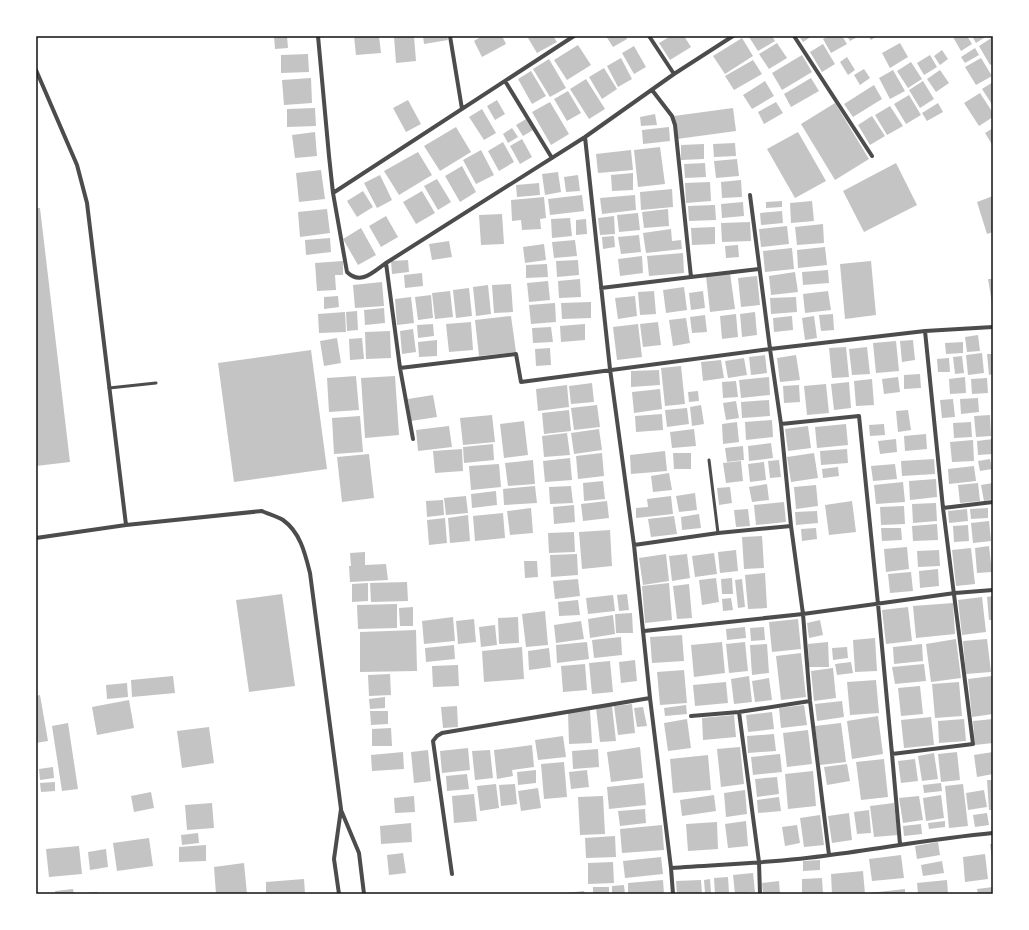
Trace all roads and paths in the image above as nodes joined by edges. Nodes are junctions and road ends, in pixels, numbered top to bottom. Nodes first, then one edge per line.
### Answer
1 (318, 36) edge
2 (450, 36) edge
3 (574, 36) edge
4 (649, 36) edge
5 (733, 36) edge
6 (794, 36) edge
7 (36, 70) edge
8 (674, 74) junction
9 (505, 81) junction
10 (652, 90) junction
11 (462, 109) junction
12 (585, 137) junction
13 (872, 156) dead end
14 (552, 158) junction
15 (333, 194) junction
16 (750, 195) dead end
17 (386, 263) junction
18 (759, 269) junction
19 (691, 277) junction
20 (601, 288) junction
21 (993, 327) edge
22 (925, 331) junction
23 (770, 349) junction
24 (400, 368) junction
25 (610, 369) junction
26 (156, 383) dead end
27 (109, 388) junction
28 (781, 424) junction
29 (413, 439) dead end
30 (709, 460) dead end
31 (993, 502) edge
32 (943, 508) junction
33 (126, 525) junction
34 (792, 526) junction
35 (718, 533) junction
36 (36, 538) edge
37 (634, 545) junction
38 (993, 590) edge
39 (955, 593) junction
40 (878, 604) junction
41 (803, 614) junction
42 (644, 631) junction
43 (650, 698) junction
44 (810, 700) junction
45 (739, 712) junction
46 (691, 716) dead end
47 (892, 754) junction
48 (341, 809) junction
49 (993, 832) edge
50 (900, 844) junction
51 (829, 856) junction
52 (759, 862) junction
53 (671, 868) junction
54 (452, 874) dead end
55 (338, 894) edge
56 (364, 894) edge
57 (673, 894) edge
58 (760, 894) edge

1 - 15 street
2 - 11 street
3 - 9 street
4 - 8 street
5 - 8 street
6 - 13 street
7 - 27 street
8 - 10 street
9 - 11 street
9 - 14 street
10 - 12 street
10 - 19 street
11 - 15 street
12 - 14 street
12 - 20 street
14 - 17 street
15 - 17 street
16 - 18 street
17 - 24 street
18 - 19 street
18 - 23 street
19 - 20 street
20 - 25 street
21 - 22 street
22 - 23 street
22 - 32 street
23 - 25 street
23 - 28 street
24 - 25 street
24 - 29 street
25 - 37 street
26 - 27 lane
27 - 33 street
28 - 34 street
28 - 40 street
30 - 35 lane
31 - 32 street
32 - 39 street
33 - 36 street
33 - 48 street
34 - 35 street
34 - 41 street
35 - 37 street
37 - 42 street
38 - 39 street
39 - 40 street
39 - 47 street
40 - 41 street
40 - 47 street
41 - 42 street
41 - 44 street
42 - 43 street
43 - 53 street
43 - 54 street
44 - 45 street
44 - 51 street
45 - 46 street
45 - 52 street
47 - 50 street
48 - 55 street
48 - 56 street
49 - 50 street
50 - 51 street
51 - 52 street
52 - 53 street
52 - 58 street
53 - 57 street

